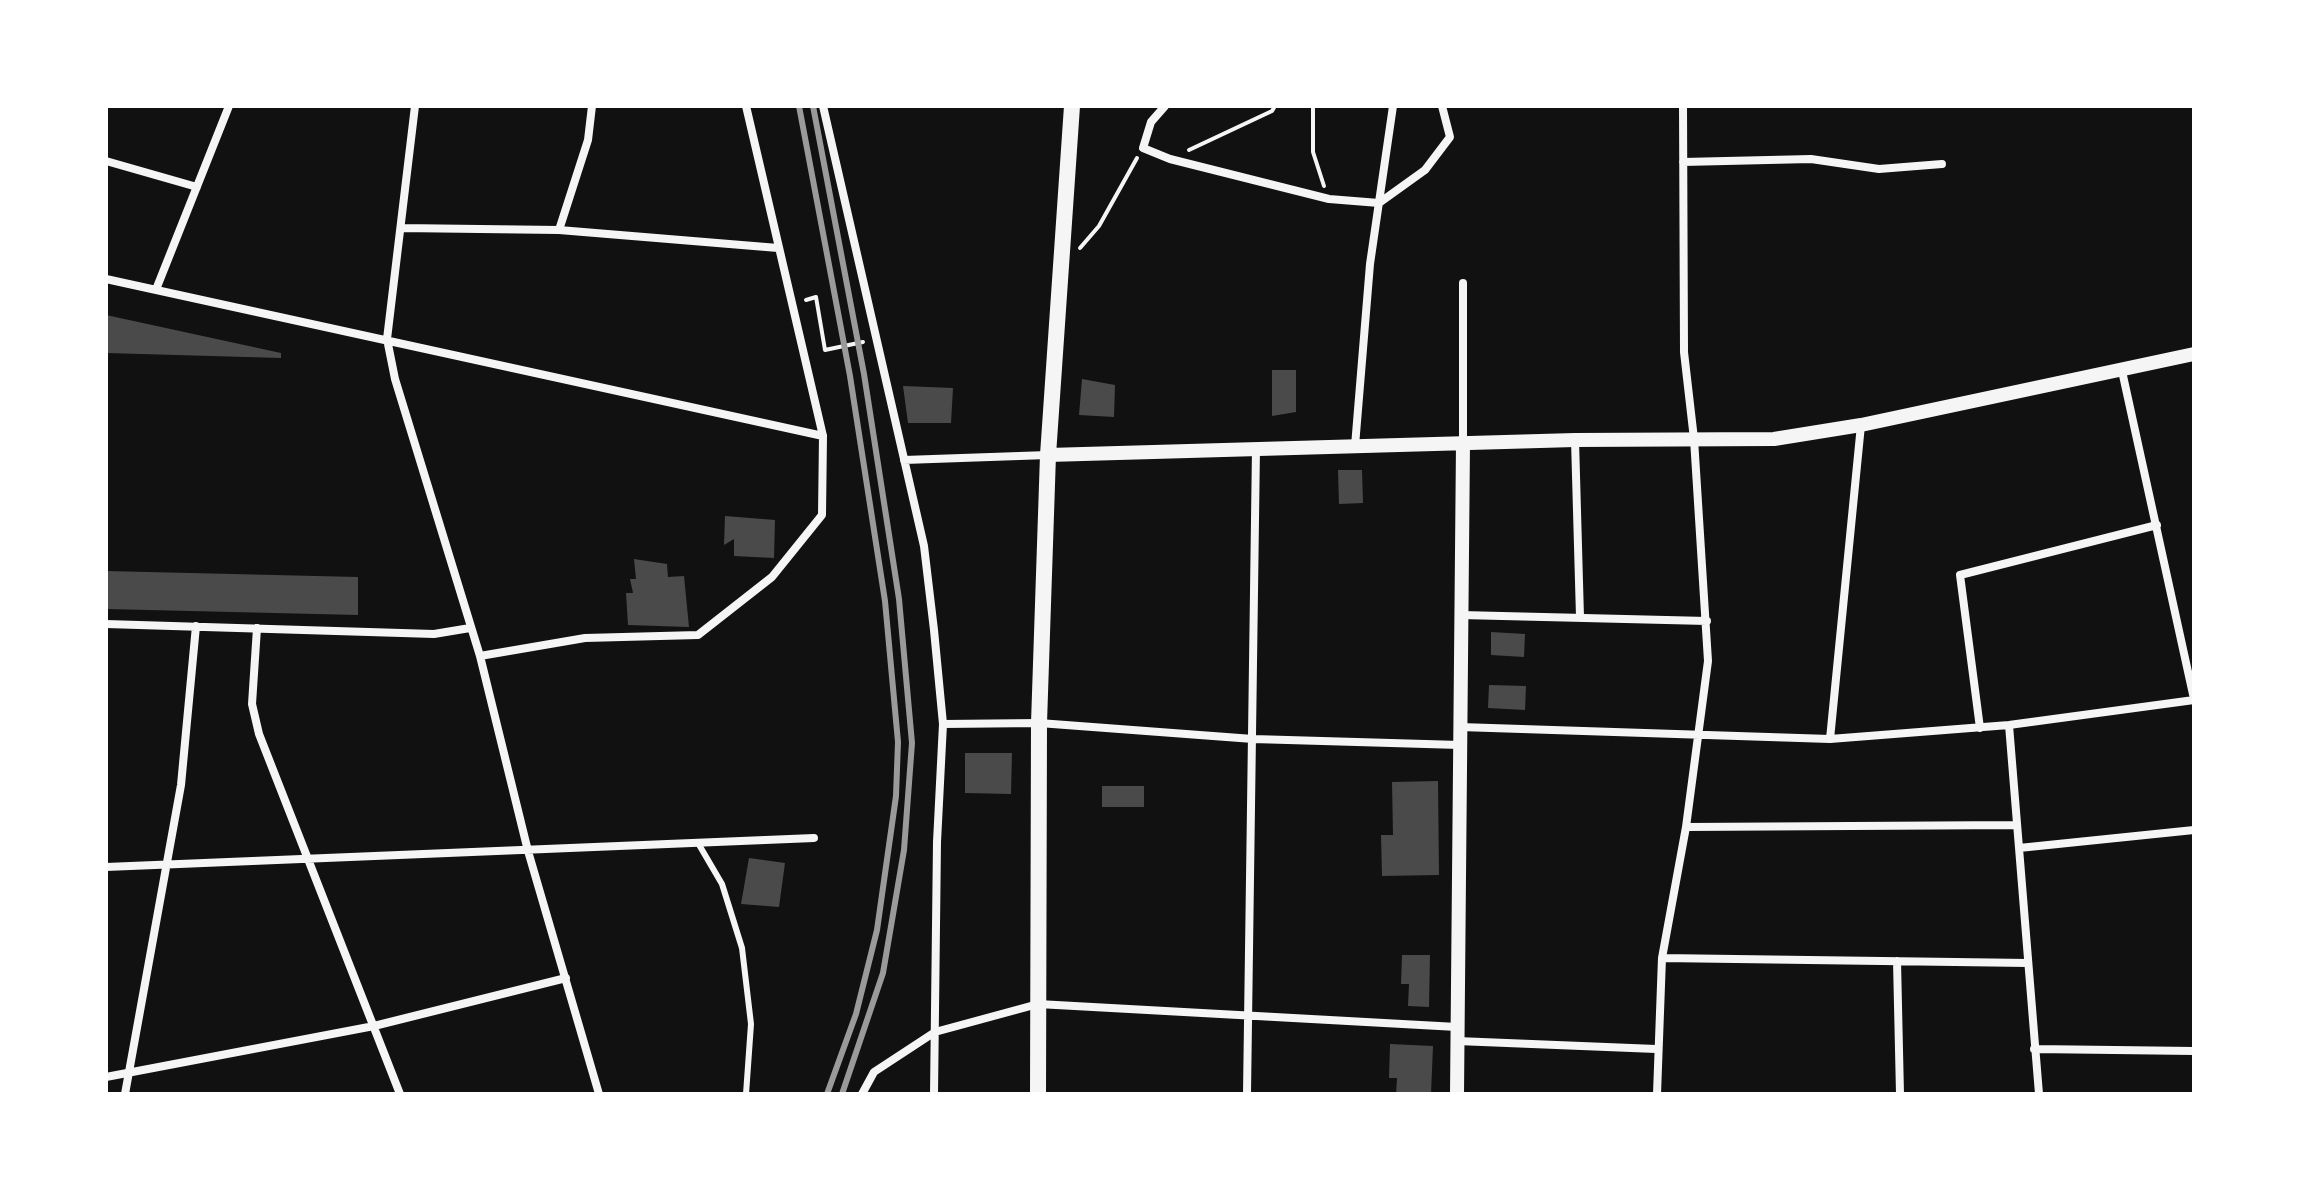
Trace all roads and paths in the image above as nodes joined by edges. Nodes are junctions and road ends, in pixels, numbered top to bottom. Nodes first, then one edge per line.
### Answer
1 (229, 106) edge
2 (415, 106) edge
3 (592, 106) edge
4 (746, 106) edge
5 (823, 106) edge
6 (1072, 106) edge
7 (1165, 106) edge
8 (1275, 106) edge
9 (1313, 106) edge
10 (1393, 106) edge
11 (1442, 106) edge
12 (1683, 106) edge
13 (1143, 148) junction
14 (1170, 159) junction
15 (106, 161) edge
16 (1683, 162) junction
17 (1942, 164) dead end
18 (197, 187) junction
19 (1329, 199) junction
20 (1379, 203) junction
21 (401, 228) junction
22 (559, 230) junction
23 (778, 248) junction
24 (1062, 261) junction
25 (106, 279) edge
26 (1463, 283) dead end
27 (157, 287) junction
28 (816, 297) dead end
29 (387, 339) junction
30 (869, 341) dead end
31 (2194, 354) edge
32 (2122, 371) junction
33 (1861, 425) junction
34 (823, 436) junction
35 (1694, 439) junction
36 (1575, 440) junction
37 (1463, 443) junction
38 (1355, 446) junction
39 (1256, 448) junction
40 (1048, 455) junction
41 (904, 460) junction
42 (2157, 525) junction
43 (1461, 615) junction
44 (1580, 617) junction
45 (1707, 621) junction
46 (106, 624) edge
47 (196, 626) junction
48 (257, 628) junction
49 (470, 628) junction
50 (480, 656) junction
51 (2194, 700) edge
52 (1039, 723) junction
53 (943, 724) junction
54 (2009, 725) junction
55 (1460, 727) junction
56 (1980, 728) junction
57 (1700, 734) junction
58 (1253, 739) junction
59 (1830, 739) junction
60 (1460, 745) junction
61 (2017, 825) junction
62 (1686, 827) junction
63 (2194, 830) edge
64 (814, 838) dead end
65 (698, 843) junction
66 (2019, 848) junction
67 (528, 851) junction
68 (309, 859) junction
69 (167, 865) junction
70 (106, 867) edge
71 (1662, 958) junction
72 (1897, 961) junction
73 (2028, 963) junction
74 (566, 978) junction
75 (1038, 1004) junction
76 (1248, 1016) junction
77 (374, 1026) junction
78 (935, 1032) junction
79 (1457, 1034) junction
80 (1656, 1049) junction
81 (2034, 1049) junction
82 (2194, 1051) edge
83 (128, 1076) junction
84 (106, 1077) edge
85 (125, 1094) edge
86 (400, 1094) edge
87 (599, 1094) edge
88 (746, 1094) edge
89 (862, 1094) edge
90 (934, 1094) edge
91 (1038, 1094) edge
92 (1247, 1094) edge
93 (1457, 1094) edge
94 (1657, 1094) edge
95 (1900, 1094) edge
96 (2039, 1094) edge

1 - 18 street
2 - 21 street
3 - 22 street
4 - 23 street
5 - 41 street
6 - 24 main road
7 - 13 street
8 - 14 path
9 - 19 path
10 - 20 street
11 - 20 street
12 - 16 street
13 - 14 street
13 - 24 path
14 - 19 street
15 - 18 street
16 - 17 street
16 - 35 street
18 - 27 street
19 - 20 street
20 - 38 street
21 - 22 street
21 - 29 street
22 - 23 street
23 - 34 street
24 - 40 main road
25 - 27 street
26 - 37 street
27 - 29 street
28 - 30 path
29 - 34 street
29 - 49 street
31 - 32 street
32 - 33 street
32 - 42 street
33 - 35 street
33 - 59 street
34 - 50 street
35 - 36 street
35 - 45 street
36 - 37 street
36 - 44 street
37 - 38 street
37 - 43 street
38 - 39 street
39 - 40 street
39 - 58 street
40 - 41 street
40 - 52 main road
41 - 53 street
42 - 51 street
42 - 56 street
43 - 44 street
43 - 55 street
44 - 45 street
45 - 57 street
46 - 47 street
47 - 48 street
47 - 69 street
48 - 49 street
48 - 68 street
49 - 50 street
50 - 67 street
51 - 54 street
52 - 53 street
52 - 58 street
52 - 75 main road
53 - 78 street
54 - 56 street
54 - 61 street
55 - 57 street
55 - 60 street
56 - 59 street
57 - 59 street
57 - 62 street
58 - 60 street
58 - 76 street
60 - 79 street
61 - 62 street
61 - 66 street
62 - 71 street
63 - 66 street
64 - 65 street
65 - 67 street
65 - 88 lane
66 - 73 street
67 - 68 street
67 - 74 street
68 - 69 street
68 - 77 street
69 - 70 street
69 - 83 street
71 - 72 street
71 - 80 street
72 - 73 street
72 - 95 street
73 - 81 street
74 - 77 street
74 - 87 street
75 - 76 street
75 - 78 street
75 - 91 main road
76 - 79 street
76 - 92 street
77 - 83 street
77 - 86 street
78 - 89 street
78 - 90 street
79 - 80 street
79 - 93 street
80 - 94 street
81 - 82 street
81 - 96 street
83 - 84 street
83 - 85 street

